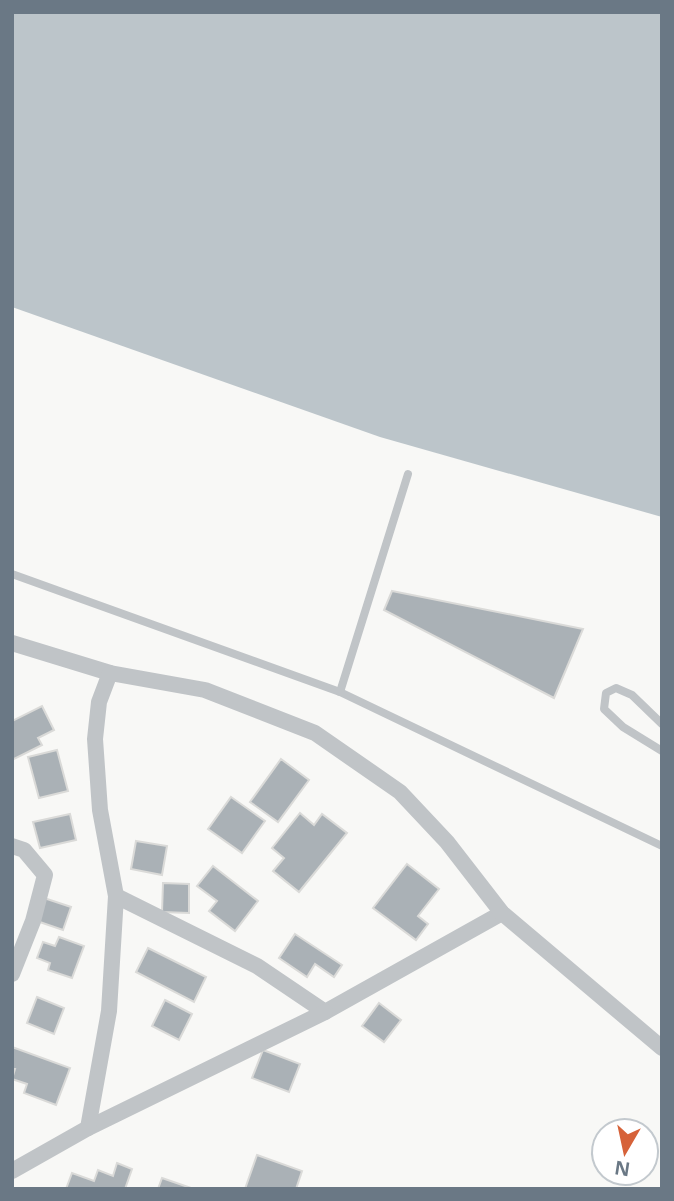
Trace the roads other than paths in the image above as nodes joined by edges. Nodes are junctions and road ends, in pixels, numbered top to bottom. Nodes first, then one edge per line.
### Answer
1 (408, 474) dead end
2 (12, 574) edge
3 (12, 643) edge
4 (110, 673) junction
5 (340, 692) junction
6 (662, 724) edge
7 (662, 751) edge
8 (12, 846) edge
9 (662, 846) edge
10 (116, 896) junction
11 (502, 913) junction
12 (12, 974) edge
13 (325, 1012) junction
14 (662, 1048) edge
15 (88, 1128) junction
16 (12, 1171) edge

1 - 5 lane
2 - 5 lane
3 - 4 street
4 - 10 street
4 - 11 street
5 - 9 lane
6 - 7 lane
8 - 12 street
10 - 13 street
10 - 15 street
11 - 13 street
11 - 14 street
13 - 15 street
15 - 16 street

